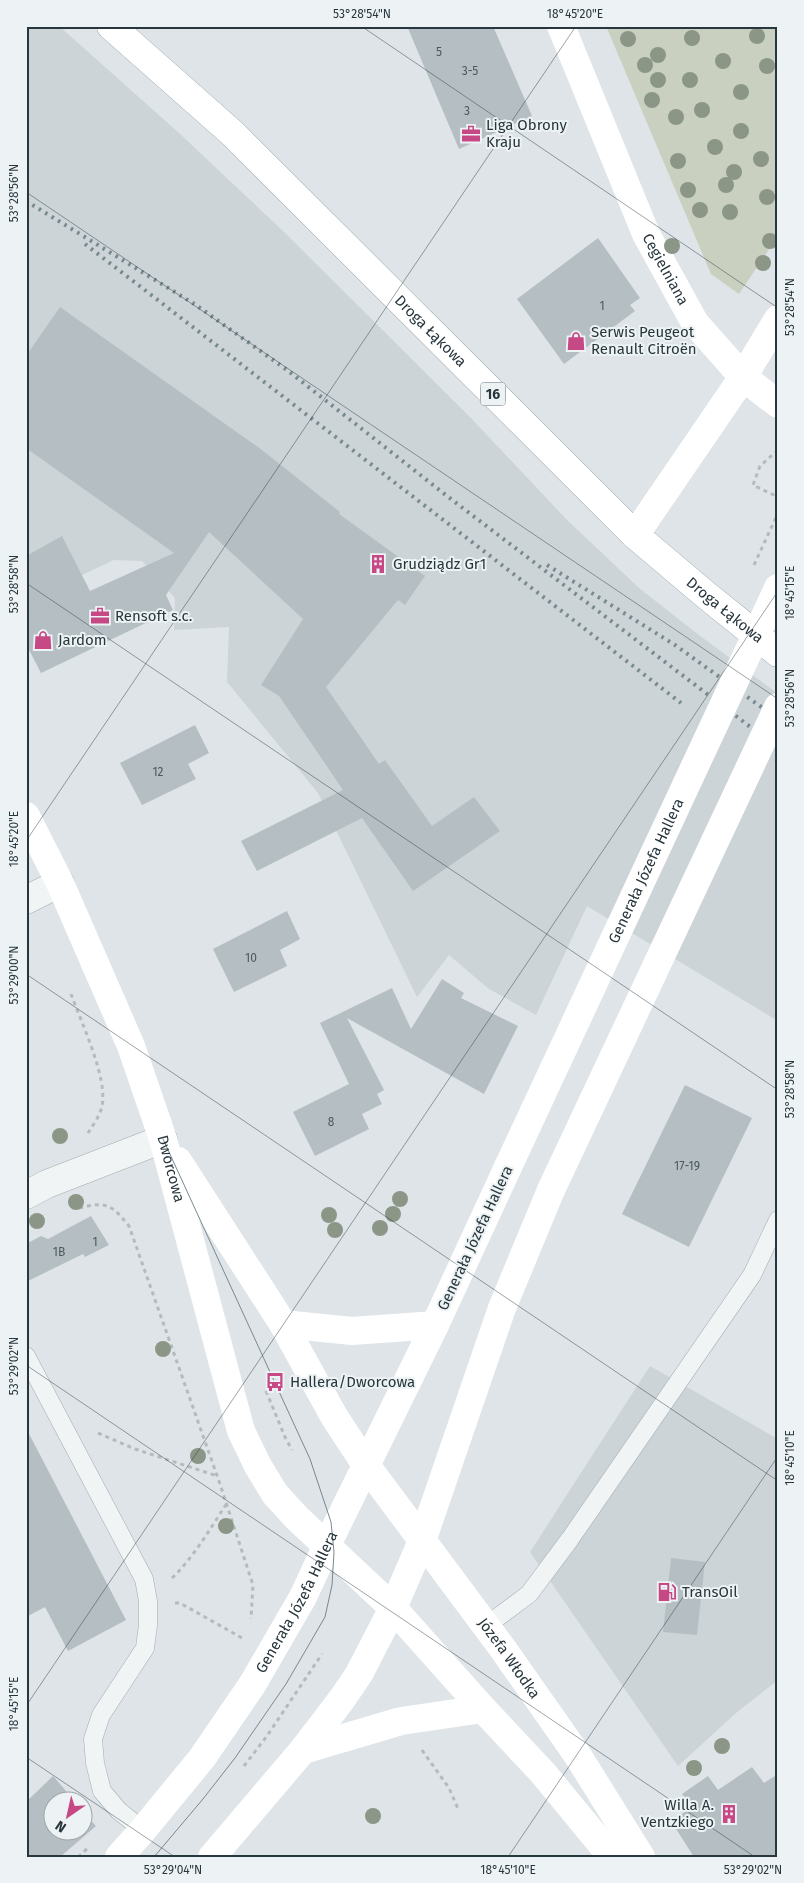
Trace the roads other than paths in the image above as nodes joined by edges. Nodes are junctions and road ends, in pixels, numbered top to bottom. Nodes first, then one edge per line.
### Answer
1 (111, 26) edge
2 (561, 26) edge
3 (778, 319) edge
4 (743, 377) junction
5 (778, 404) edge
6 (635, 535) junction
7 (778, 588) edge
8 (778, 653) edge
9 (778, 707) edge
10 (26, 816) edge
11 (60, 883) junction
12 (26, 900) edge
13 (163, 1139) junction
14 (26, 1195) edge
15 (778, 1220) edge
16 (283, 1324) junction
17 (435, 1325) junction
18 (26, 1356) edge
19 (366, 1465) junction
20 (422, 1541) junction
21 (326, 1545) junction
22 (393, 1608) junction
23 (486, 1626) junction
24 (483, 1709) junction
25 (303, 1750) junction
26 (143, 1830) junction
27 (119, 1857) edge
28 (212, 1857) edge
29 (612, 1857) edge
30 (641, 1857) edge

1 - 6 main road, Droga Łąkowa / 16
2 - 4 main road, Cegielniana
3 - 4 main road
4 - 5 main road, Cegielniana
4 - 6 main road
6 - 8 main road, Droga Łąkowa / 16
7 - 17 main road, Generała Józefa Hallera, bridge
9 - 20 main road, bridge
10 - 11 main road
11 - 12 street
11 - 13 main road
13 - 14 street
13 - 16 main road, Dworcowa
13 - 21 main road, Dworcowa
15 - 23 lane
16 - 17 main road
16 - 19 main road, Dworcowa
17 - 19 main road, Generała Józefa Hallera
18 - 26 lane
19 - 20 main road, Józefa Włodka
19 - 21 main road, Generała Józefa Hallera
20 - 22 main road
20 - 23 main road, Józefa Włodka
21 - 22 main road
21 - 26 main road, Generała Józefa Hallera
22 - 24 main road
22 - 25 main road
23 - 30 main road, Józefa Włodka
24 - 25 main road
24 - 29 main road
25 - 28 main road
26 - 27 main road, Generała Józefa Hallera

